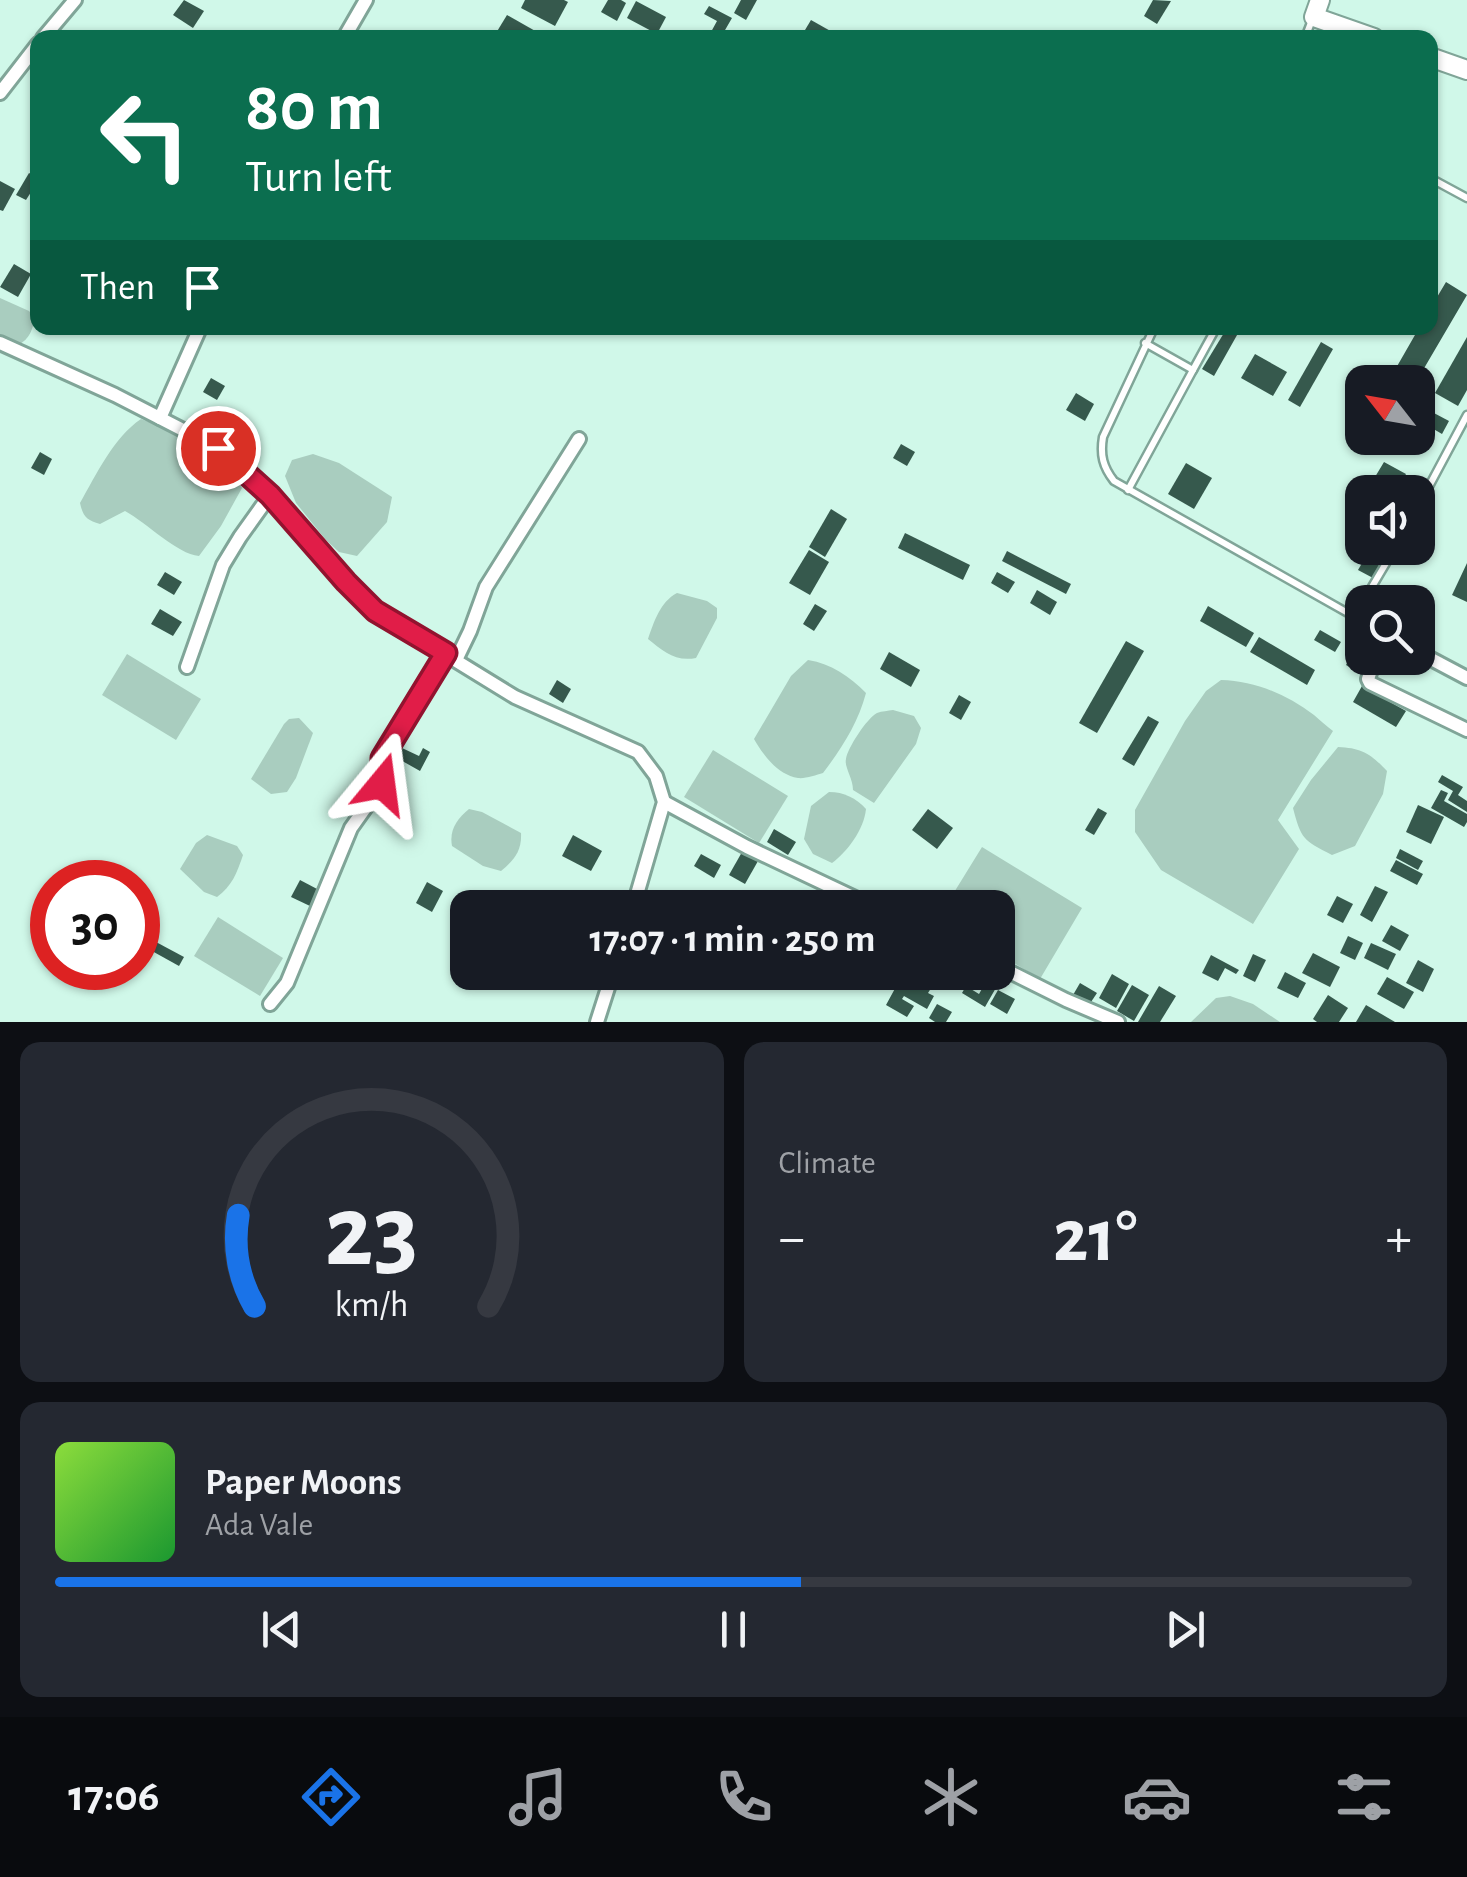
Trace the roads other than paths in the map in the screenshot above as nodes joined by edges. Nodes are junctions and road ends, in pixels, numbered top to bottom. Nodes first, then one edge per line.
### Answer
1 (75, 0) edge
2 (366, 0) edge
3 (1315, 6) edge
4 (51, 30) edge
5 (349, 30) edge
6 (1308, 30) edge
7 (1359, 30) edge
8 (30, 54) edge
9 (1438, 60) edge
10 (1467, 70) edge
11 (0, 93) edge
12 (1438, 182) edge
13 (1467, 198) edge
14 (197, 335) edge
15 (1150, 335) edge
16 (1212, 335) edge
17 (1145, 343) junction
18 (0, 344) edge
19 (1193, 370) junction
20 (1467, 414) edge
21 (160, 418) junction
22 (580, 439) dead end
23 (1435, 475) edge
24 (1128, 490) junction
25 (270, 495) junction
26 (1345, 611) edge
27 (451, 657) junction
28 (1435, 661) edge
29 (187, 667) dead end
30 (1370, 675) edge
31 (1467, 678) edge
32 (1467, 730) edge
33 (664, 802) junction
34 (638, 890) edge
35 (838, 890) edge
36 (1015, 974) edge
37 (608, 990) edge
38 (270, 1004) dead end
39 (598, 1022) edge
40 (1118, 1022) edge

1 - 4 street
2 - 5 street
3 - 6 lane
3 - 7 main road
8 - 11 street
9 - 10 main road
12 - 13 lane
14 - 21 street
15 - 17 lane
16 - 19 lane
17 - 19 lane
17 - 24 lane
18 - 21 street
19 - 24 lane
20 - 23 lane
21 - 25 street
22 - 27 street
24 - 26 lane
25 - 27 street
25 - 29 street
27 - 33 street
27 - 38 street
28 - 31 street
30 - 32 street
33 - 34 street
33 - 35 street
36 - 40 street
37 - 39 street

